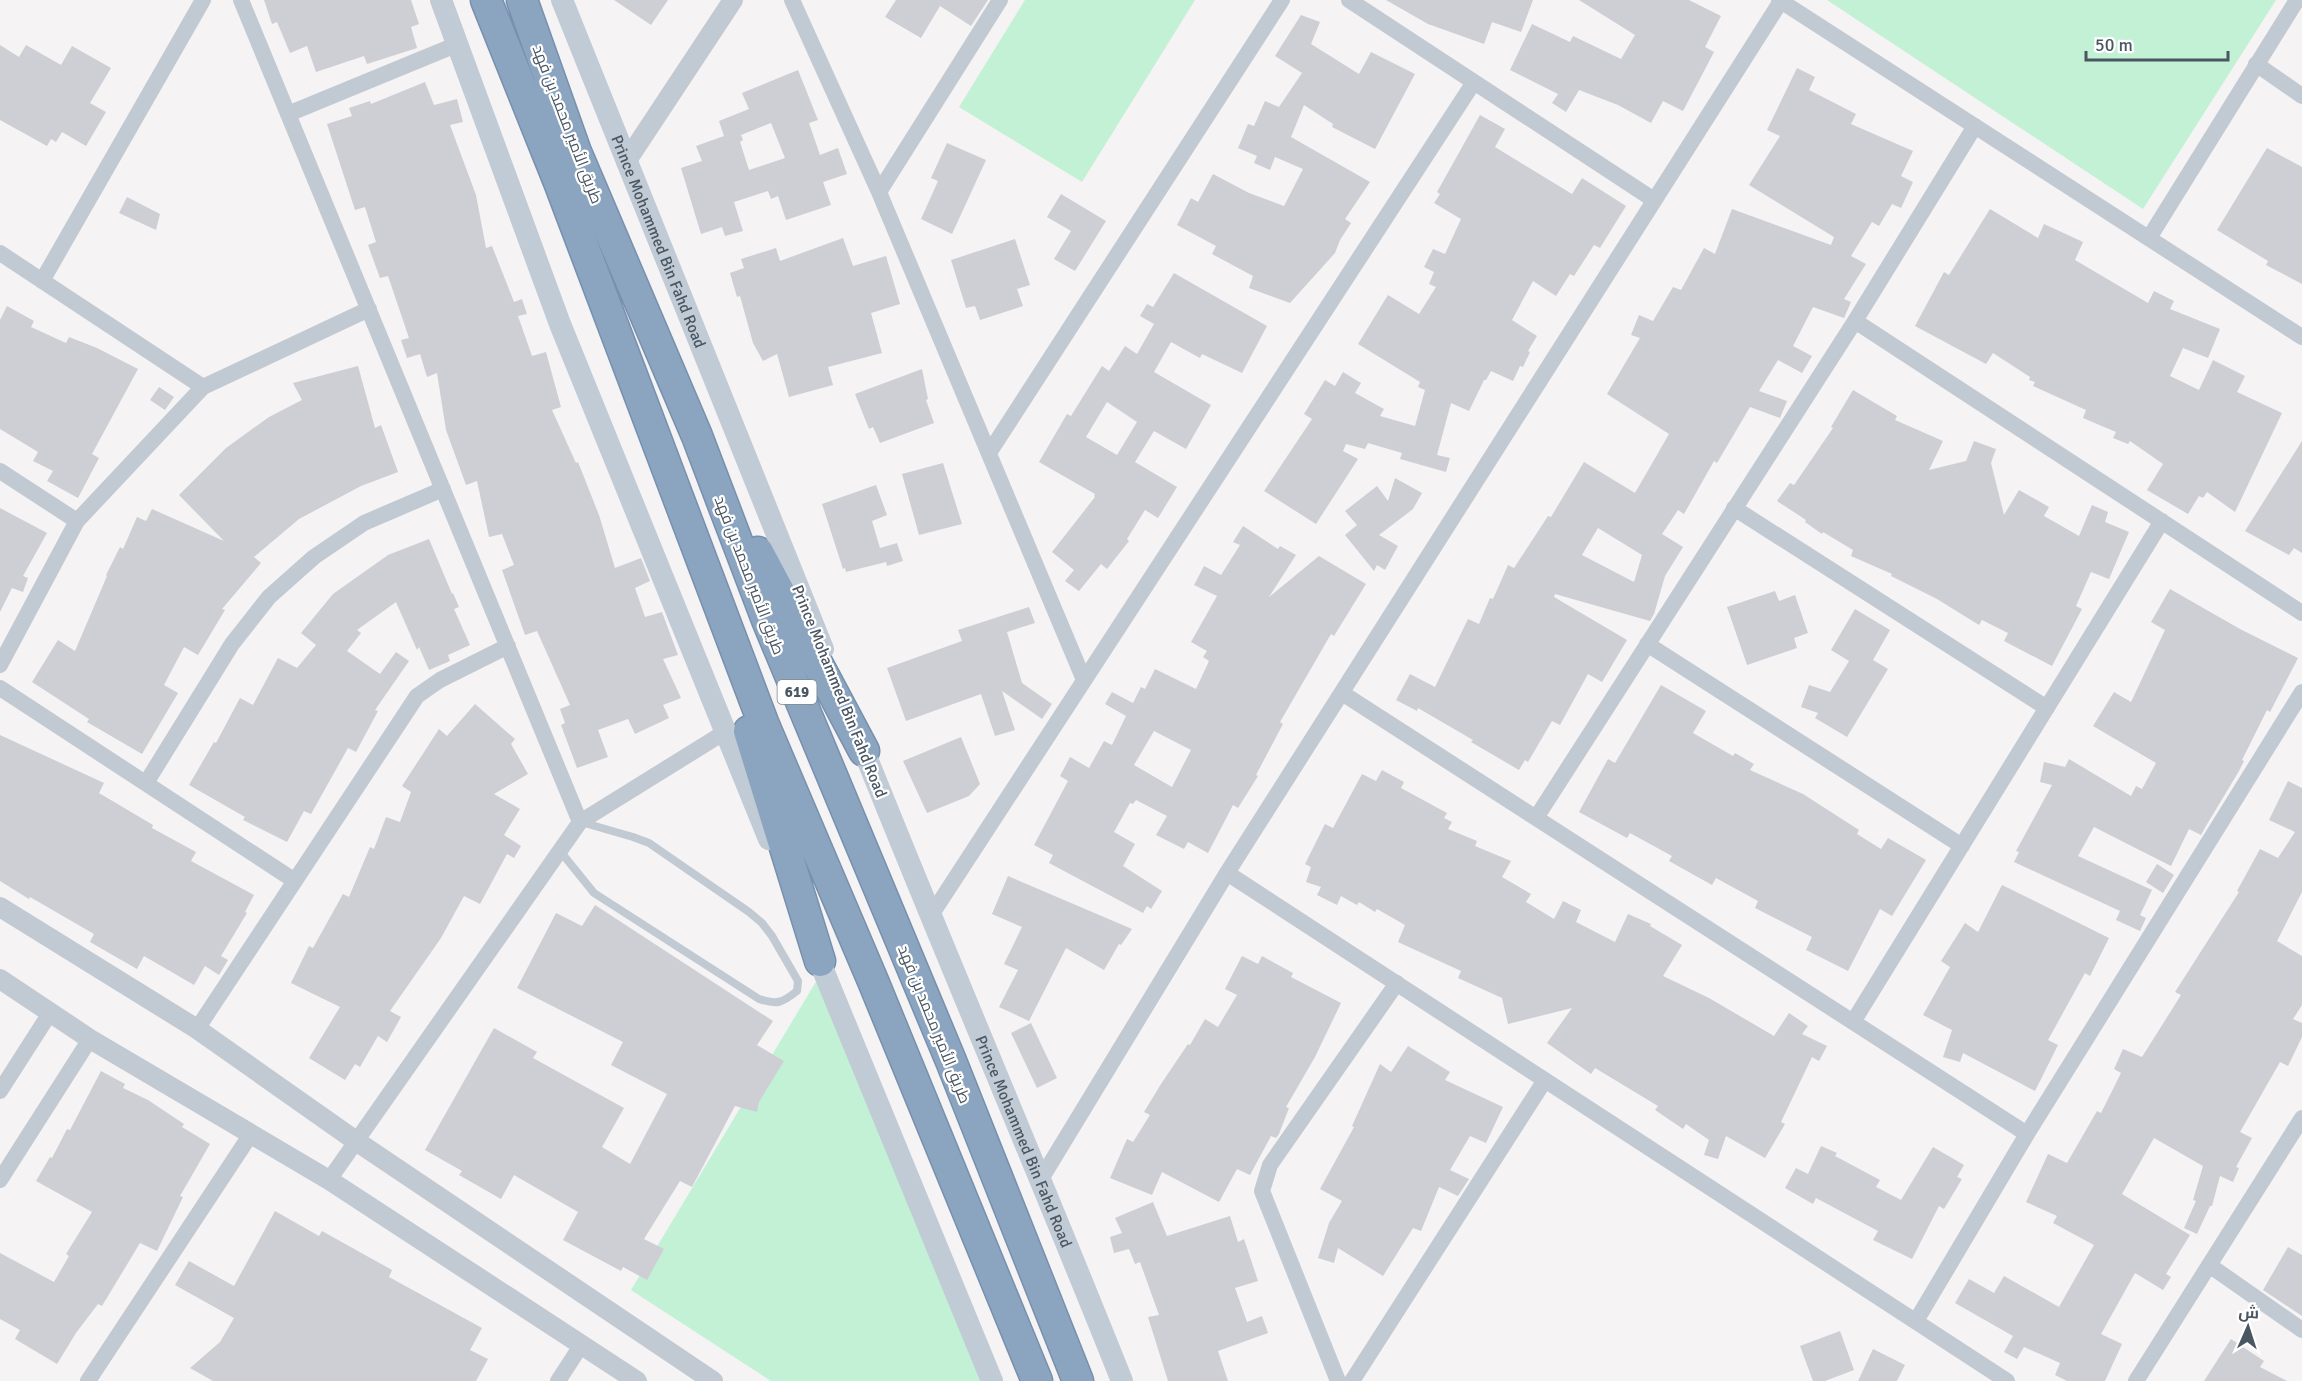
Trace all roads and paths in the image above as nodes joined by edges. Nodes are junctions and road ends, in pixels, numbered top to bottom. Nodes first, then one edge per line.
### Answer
1 (202, 0) edge
2 (241, 0) edge
3 (441, 0) edge
4 (486, 0) edge
5 (522, 0) edge
6 (562, 0) edge
7 (733, 0) edge
8 (792, 0) edge
9 (1000, 0) edge
10 (1282, 0) edge
11 (1349, 0) edge
12 (2297, 0) edge
13 (1780, 1) edge
14 (458, 44) junction
15 (2256, 64) junction
16 (1474, 82) junction
17 (2302, 96) edge
18 (288, 114) junction
19 (1976, 126) junction
20 (626, 162) junction
21 (879, 192) junction
22 (1654, 201) junction
23 (2149, 238) junction
24 (0, 253) edge
25 (42, 281) junction
26 (369, 309) junction
27 (1855, 321) junction
28 (2302, 337) edge
29 (203, 387) junction
30 (697, 436) junction
31 (989, 453) junction
32 (0, 471) edge
33 (673, 482) junction
34 (443, 489) junction
35 (1734, 508) junction
36 (2162, 521) junction
37 (77, 522) junction
38 (2302, 613) edge
39 (1647, 644) junction
40 (508, 646) junction
41 (0, 665) edge
42 (1084, 680) junction
43 (0, 688) edge
44 (2302, 692) edge
45 (1342, 693) junction
46 (2047, 708) junction
47 (725, 732) junction
48 (864, 751) junction
49 (146, 783) junction
50 (1536, 818) junction
51 (580, 822) junction
52 (1962, 846) junction
53 (560, 850) junction
54 (1227, 873) junction
55 (295, 881) junction
56 (0, 907) edge
57 (930, 917) junction
58 (819, 961) junction
59 (0, 979) edge
60 (1397, 983) junction
61 (50, 1012) junction
62 (1853, 1022) junction
63 (197, 1029) junction
64 (90, 1040) junction
65 (1545, 1080) junction
66 (0, 1091) edge
67 (2302, 1118) edge
68 (251, 1134) junction
69 (2027, 1134) junction
70 (356, 1141) junction
71 (1041, 1179) junction
72 (0, 1180) edge
73 (329, 1180) junction
74 (2209, 1265) junction
75 (1916, 1322) junction
76 (2302, 1330) edge
77 (582, 1344) junction
78 (88, 1381) edge
79 (558, 1381) edge
80 (637, 1381) edge
81 (713, 1381) edge
82 (992, 1381) edge
83 (1037, 1381) edge
84 (1078, 1381) edge
85 (1122, 1381) edge
86 (1338, 1381) edge
87 (1352, 1381) edge
88 (2007, 1381) edge
89 (2136, 1381) edge

1 - 25 street
2 - 18 street
3 - 14 main road
4 - 33 highway, طريق الأمير محمد بن فهد / 619
5 - 30 highway, طريق الأمير محمد بن فهد / 619
6 - 20 main road, Prince Mohammed Bin Fahd Road
7 - 20 street
8 - 21 street
9 - 21 street
10 - 31 street
11 - 16 street
12 - 15 street
13 - 19 street
13 - 22 street
14 - 18 street
14 - 47 main road
15 - 17 street
15 - 23 street
16 - 22 street
16 - 42 street
18 - 26 street
19 - 23 street
19 - 27 street
20 - 48 main road, Prince Mohammed Bin Fahd Road
21 - 31 street
22 - 45 street
23 - 28 street
24 - 25 street
25 - 29 street
26 - 29 street
26 - 34 street
27 - 35 street
27 - 36 street
29 - 37 street
30 - 48 highway
30 - 84 highway, طريق الأمير محمد بن فهد / 619
31 - 42 street
32 - 37 street
33 - 58 highway
33 - 83 highway, طريق الأمير محمد بن فهد / 619
34 - 40 street
34 - 49 street
35 - 39 street
35 - 46 street
36 - 38 street
36 - 46 street
37 - 41 street
39 - 50 street
39 - 52 street
40 - 51 street
40 - 55 street
42 - 57 street
43 - 49 street
44 - 69 street
45 - 50 street
45 - 54 street
46 - 52 street
47 - 51 street
47 - 58 main road
48 - 57 main road, Prince Mohammed Bin Fahd Road
49 - 55 street
50 - 62 street
51 - 53 street
51 - 53 lane
52 - 62 street
53 - 70 street
54 - 60 street
54 - 71 street
55 - 63 street
56 - 63 street
57 - 71 main road, Prince Mohammed Bin Fahd Road
58 - 82 main road
59 - 61 street
60 - 65 street
60 - 86 street
61 - 64 street
61 - 66 street
62 - 69 street
63 - 70 street
64 - 68 street
64 - 72 street
65 - 75 street
65 - 87 street
67 - 74 street
68 - 73 street
68 - 78 street
69 - 75 street
70 - 73 street
70 - 81 street
71 - 85 main road, Prince Mohammed Bin Fahd Road
73 - 77 street
74 - 76 street
74 - 89 street
75 - 88 street
77 - 79 street
77 - 80 street

